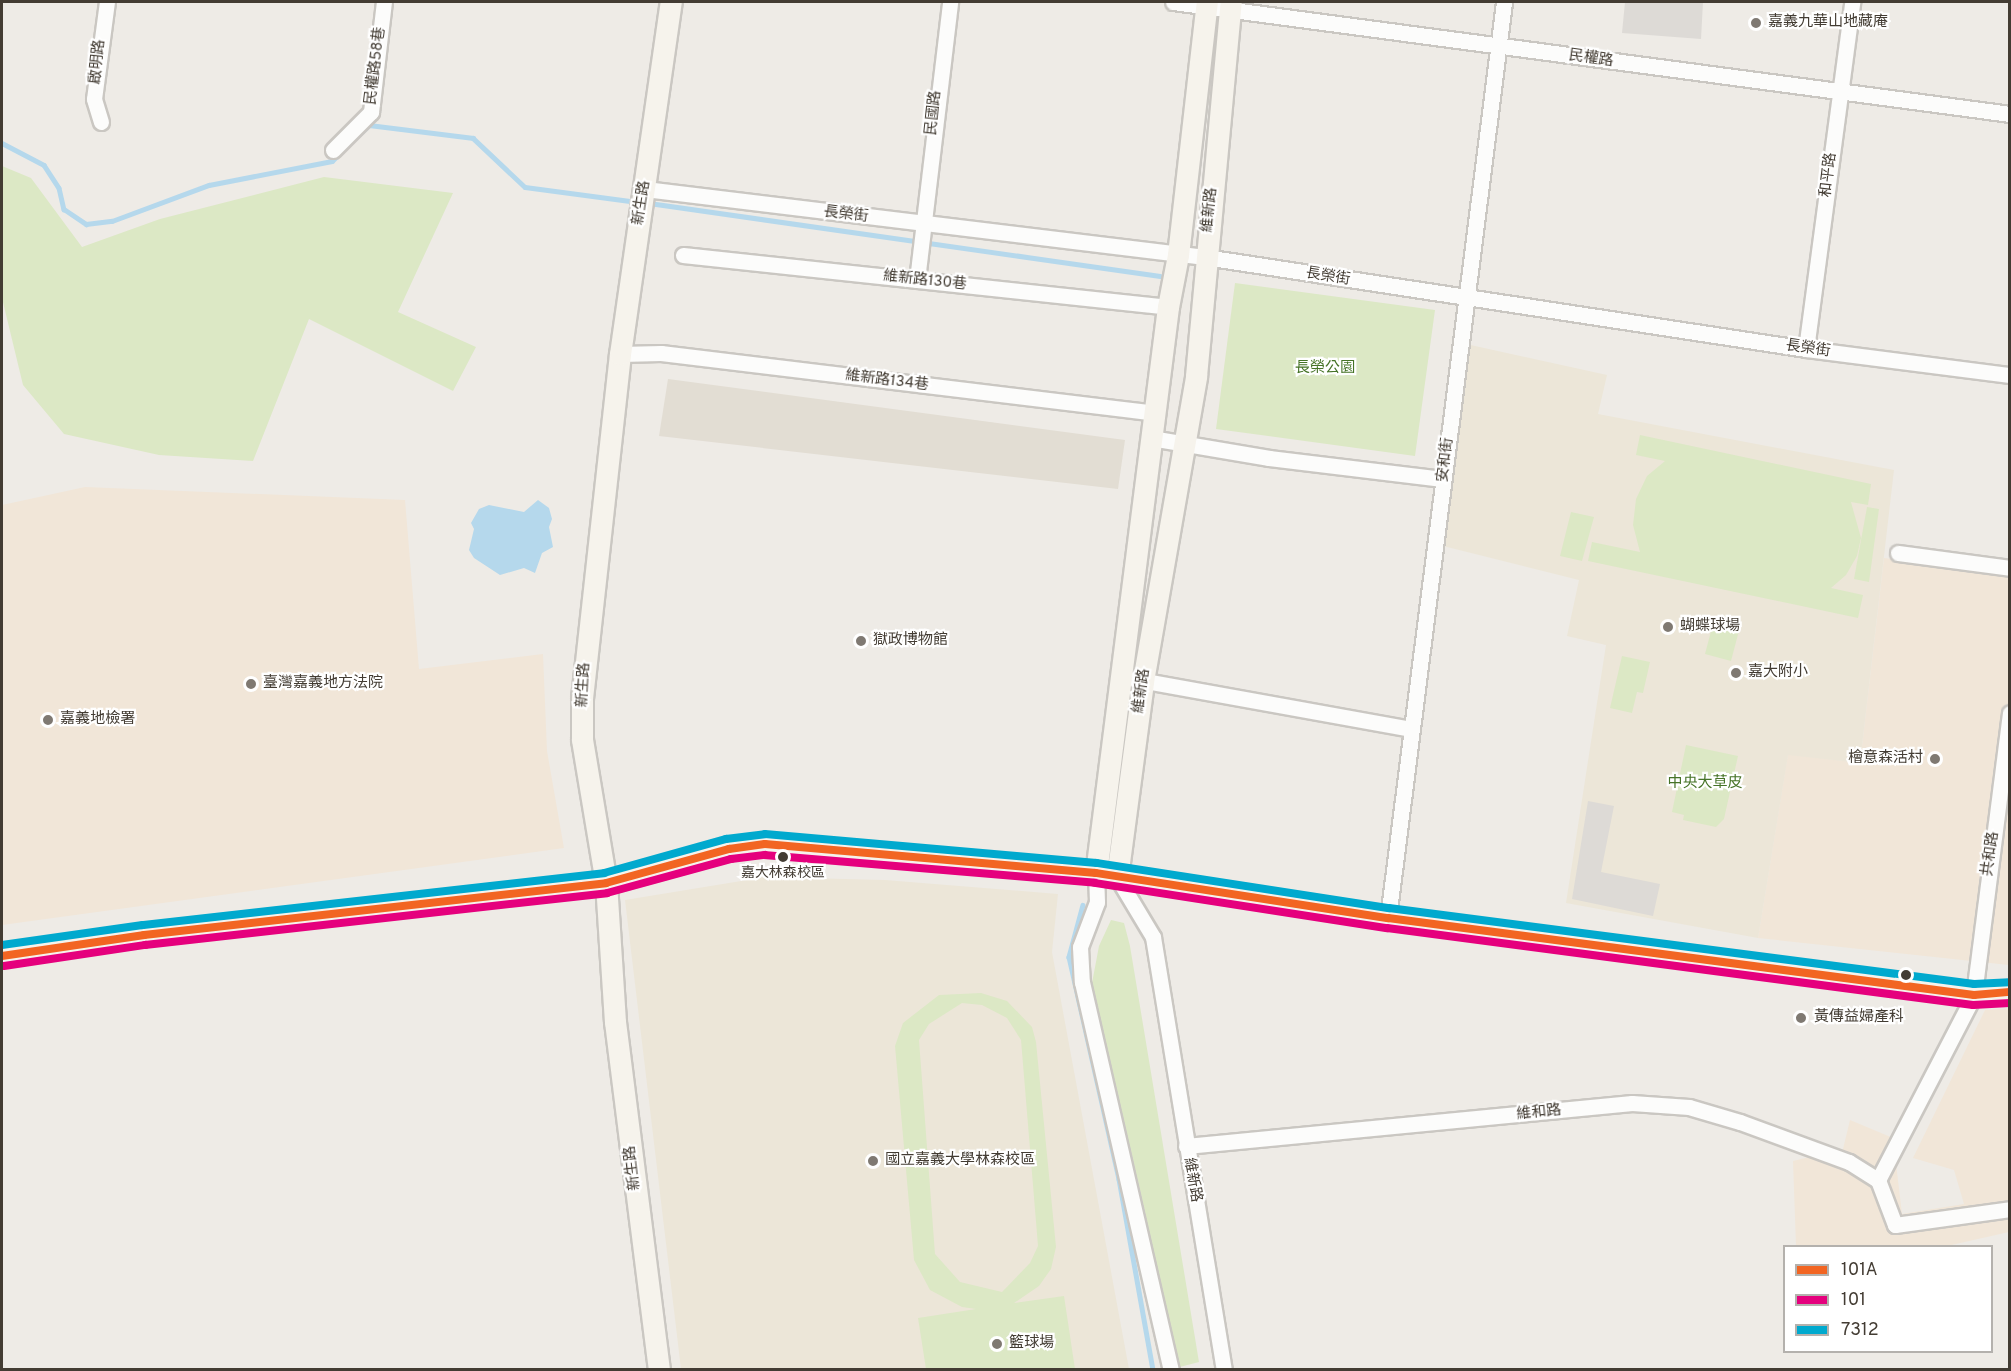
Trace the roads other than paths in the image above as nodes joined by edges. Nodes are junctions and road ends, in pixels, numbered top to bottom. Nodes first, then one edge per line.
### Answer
1 (107, 2) edge
2 (384, 2) edge
3 (670, 2) edge
4 (950, 2) edge
5 (1173, 2) edge
6 (1504, 2) edge
7 (1852, 2) edge
8 (1207, 4) edge
9 (1231, 6) edge
10 (1497, 45) junction
11 (1840, 91) junction
12 (2010, 114) edge
13 (101, 122) dead end
14 (333, 150) dead end
15 (643, 198) junction
16 (922, 225) junction
17 (683, 255) dead end
18 (1178, 255) junction
19 (1205, 257) junction
20 (917, 280) junction
21 (1466, 298) junction
22 (1168, 307) junction
23 (1806, 349) junction
24 (620, 354) junction
25 (2010, 375) edge
26 (1154, 413) junction
27 (1151, 438) junction
28 (1184, 443) junction
29 (1443, 479) junction
30 (1898, 553) dead end
31 (2010, 568) edge
32 (1120, 677) junction
33 (1143, 681) junction
34 (2010, 713) edge
35 (1412, 729) junction
36 (1096, 873) junction
37 (1117, 877) junction
38 (606, 883) junction
39 (1388, 918) junction
40 (2, 956) edge
41 (2010, 992) edge
42 (1974, 994) junction
43 (1186, 1146) junction
44 (1878, 1180) junction
45 (2010, 1209) edge
46 (659, 1370) edge
47 (1172, 1370) edge
48 (1224, 1370) edge

1 - 13 street, 啟明路
2 - 14 street, 民權路58巷
3 - 15 street, 新生路
4 - 16 street, 民國路
5 - 8 street, 民權路
6 - 10 street, 安和街
7 - 11 street, 和平路
8 - 9 street, 民權路
8 - 18 street, 維新路
9 - 10 street, 民權路
9 - 19 street, 維新路
10 - 11 street, 民權路
10 - 21 street, 安和街
11 - 12 street, 民權路
11 - 23 street, 和平路
15 - 16 street, 長榮街
15 - 24 street, 新生路
16 - 18 street, 長榮街
16 - 20 street, 民國路
17 - 20 street, 維新路130巷
18 - 19 street, 長榮街
18 - 22 street, 維新路
19 - 21 street, 長榮街
19 - 28 street, 維新路
20 - 22 street, 維新路130巷
21 - 23 street, 長榮街
21 - 29 street, 安和街
22 - 26 street, 維新路
23 - 25 street, 長榮街
24 - 26 street, 維新路134巷
24 - 38 street, 新生路
26 - 27 street, 維新路
27 - 28 street
27 - 32 street, 維新路
28 - 29 street
28 - 33 street, 維新路
29 - 35 street, 安和街
30 - 31 street
32 - 33 street
32 - 36 street, 維新路
33 - 35 street
33 - 37 street, 維新路
34 - 42 street, 共和路
35 - 39 street, 安和街
36 - 37 street
36 - 38 street
36 - 47 street
37 - 39 street
37 - 43 street, 維新路
38 - 40 street
38 - 46 street, 新生路
39 - 42 street
41 - 42 street
42 - 44 street, 共和路
43 - 44 street, 維和路
43 - 48 street, 維新路
44 - 45 street

